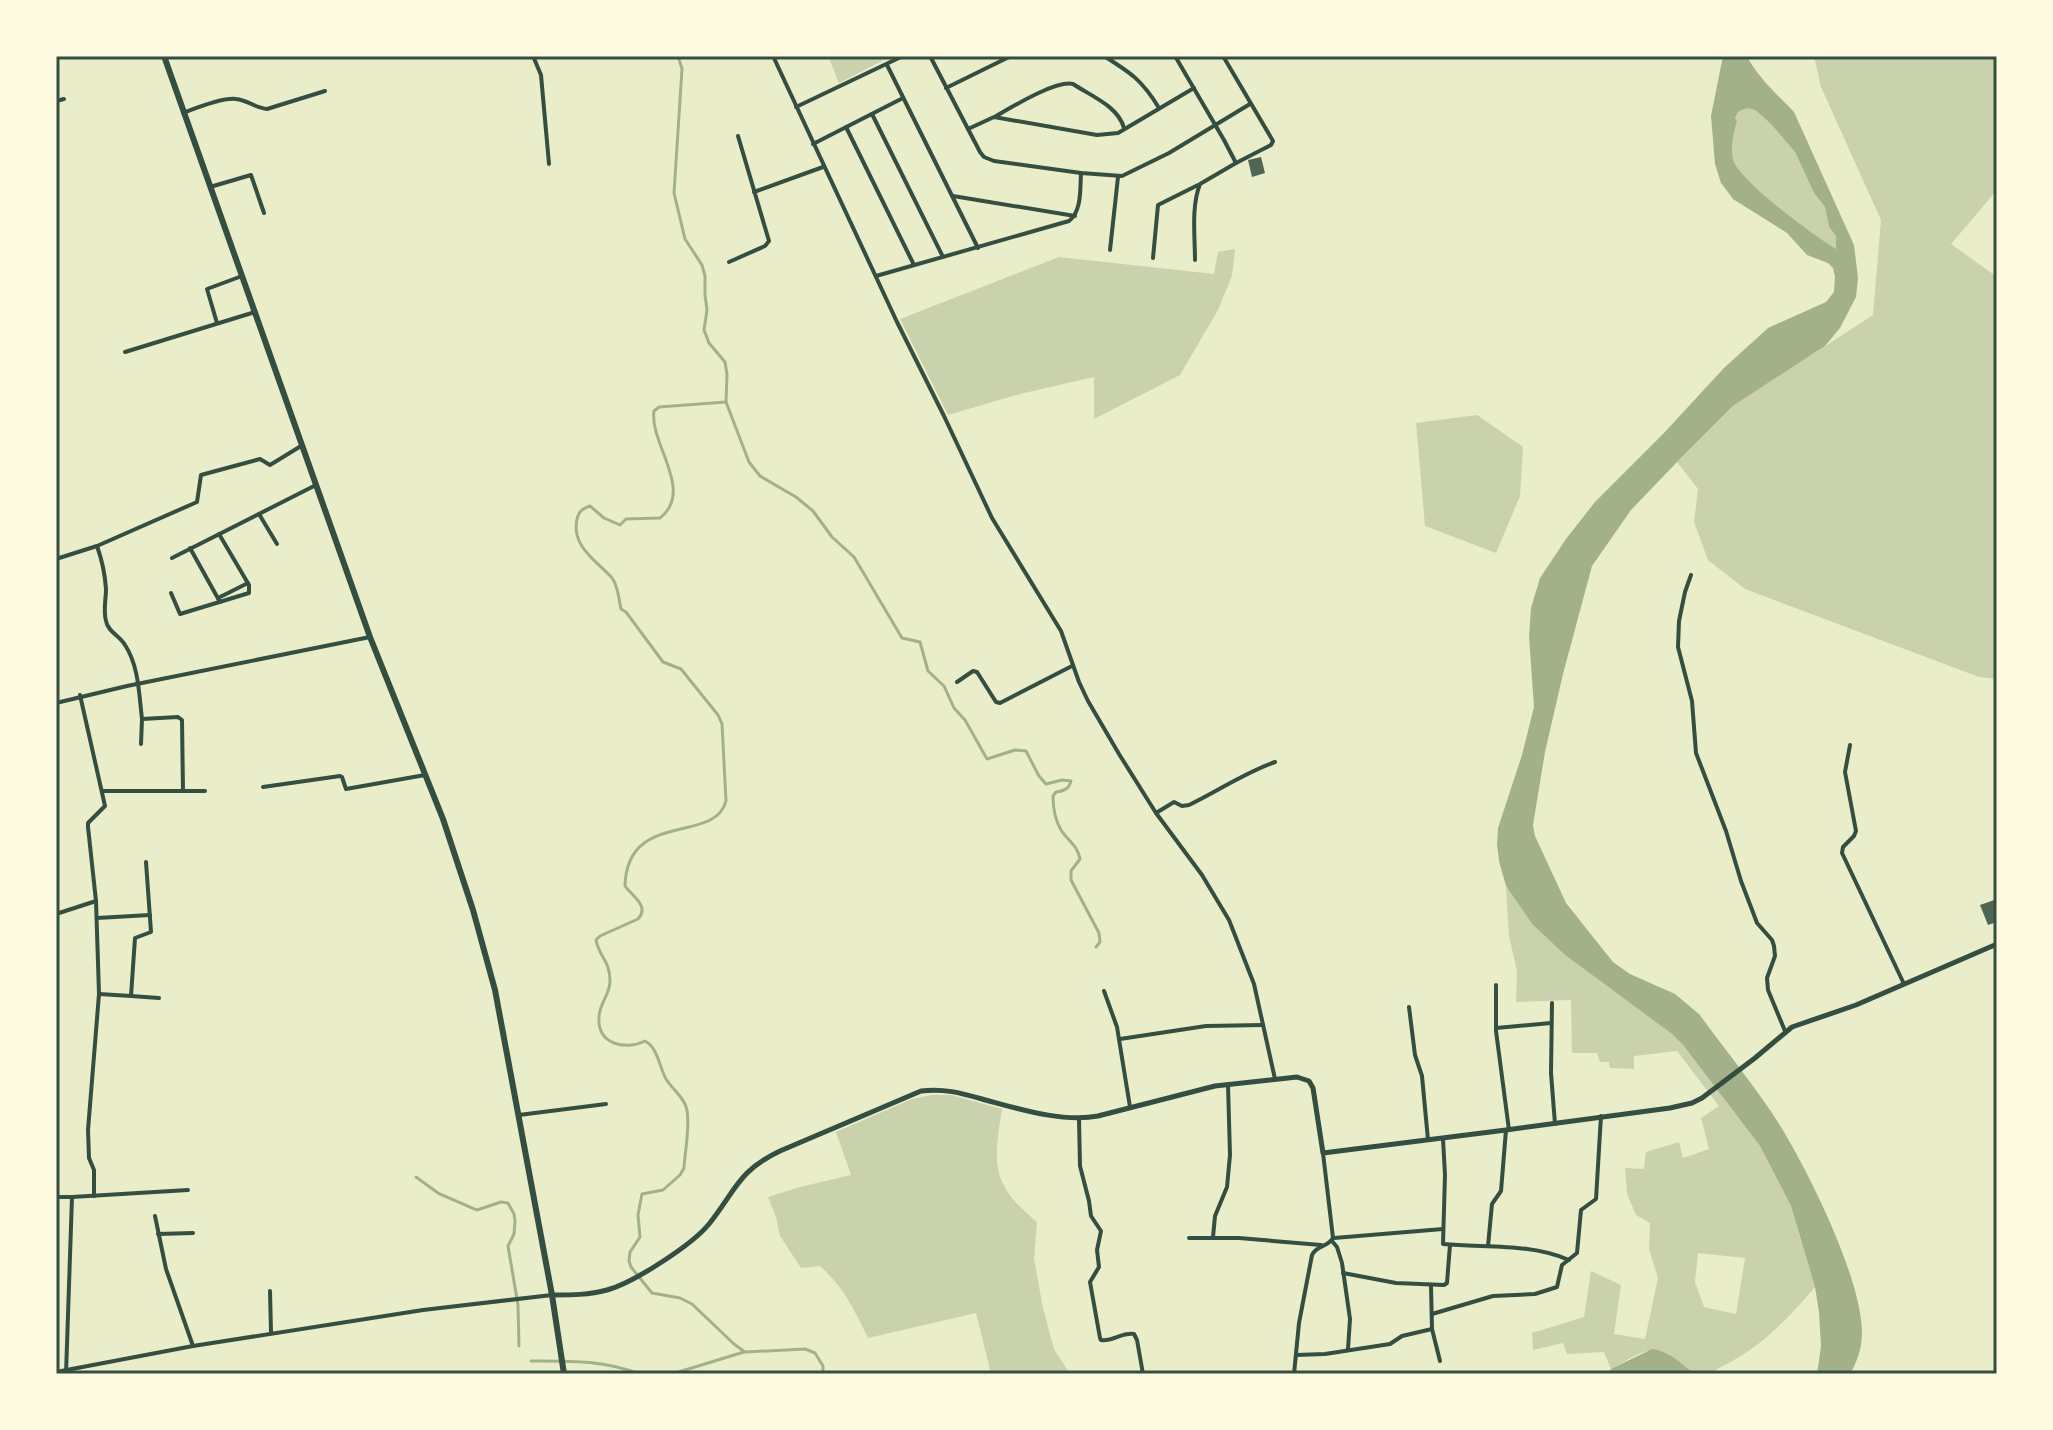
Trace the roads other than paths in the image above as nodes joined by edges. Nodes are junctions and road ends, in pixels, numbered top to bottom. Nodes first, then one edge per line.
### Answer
1 (164, 56) edge
2 (533, 56) edge
3 (773, 56) edge
4 (903, 56) edge
5 (930, 56) edge
6 (1011, 56) edge
7 (1104, 56) edge
8 (1175, 56) edge
9 (1223, 56) edge
10 (887, 65) junction
11 (946, 88) junction
12 (1194, 88) junction
13 (325, 91) dead end
14 (903, 98) junction
15 (64, 99) dead end
16 (56, 101) edge
17 (1250, 104) junction
18 (796, 107) junction
19 (1159, 109) junction
20 (183, 113) junction
21 (872, 114) junction
22 (994, 117) junction
23 (1216, 126) junction
24 (846, 127) junction
25 (968, 129) junction
26 (1124, 129) junction
27 (738, 136) dead end
28 (813, 144) junction
29 (1236, 163) junction
30 (549, 164) dead end
31 (824, 167) junction
32 (1081, 173) junction
33 (1118, 177) junction
34 (1200, 184) junction
35 (210, 187) junction
36 (754, 192) junction
37 (953, 196) junction
38 (264, 213) dead end
39 (1075, 216) junction
40 (978, 248) junction
41 (1110, 250) dead end
42 (943, 257) junction
43 (1153, 258) dead end
44 (1195, 260) dead end
45 (729, 262) dead end
46 (915, 265) junction
47 (242, 276) junction
48 (876, 276) junction
49 (255, 312) junction
50 (217, 323) junction
51 (125, 352) dead end
52 (303, 445) junction
53 (316, 485) junction
54 (259, 514) junction
55 (219, 534) junction
56 (277, 544) dead end
57 (97, 546) junction
58 (190, 548) junction
59 (172, 558) dead end
60 (56, 559) edge
61 (1691, 575) dead end
62 (248, 583) junction
63 (171, 593) dead end
64 (219, 600) junction
65 (370, 637) junction
66 (1072, 666) junction
67 (957, 682) dead end
68 (138, 683) junction
69 (80, 695) junction
70 (56, 703) edge
71 (142, 719) junction
72 (141, 744) dead end
73 (1850, 745) dead end
74 (1275, 762) dead end
75 (425, 775) junction
76 (263, 787) dead end
77 (102, 791) junction
78 (183, 791) junction
79 (205, 791) dead end
80 (1158, 812) junction
81 (146, 862) dead end
82 (96, 901) junction
83 (56, 914) edge
84 (150, 915) junction
85 (97, 918) junction
86 (1997, 944) edge
87 (1904, 984) junction
88 (1496, 985) dead end
89 (1104, 991) dead end
90 (99, 994) junction
91 (131, 996) junction
92 (159, 998) dead end
93 (1552, 1003) dead end
94 (1409, 1007) dead end
95 (1551, 1023) junction
96 (1263, 1025) junction
97 (1496, 1028) junction
98 (1785, 1031) junction
99 (1120, 1039) junction
100 (1275, 1079) junction
101 (1228, 1085) junction
102 (606, 1104) dead end
103 (1130, 1107) junction
104 (519, 1115) junction
105 (1601, 1116) junction
106 (1079, 1119) junction
107 (1555, 1124) junction
108 (1507, 1130) junction
109 (1443, 1139) junction
110 (1428, 1140) junction
111 (1323, 1153) junction
112 (188, 1190) dead end
113 (94, 1196) junction
114 (56, 1197) edge
115 (72, 1197) junction
116 (155, 1216) dead end
117 (1443, 1229) junction
118 (193, 1233) dead end
119 (158, 1234) junction
120 (1213, 1237) junction
121 (1189, 1238) dead end
122 (1333, 1239) junction
123 (1450, 1245) junction
124 (1323, 1246) junction
125 (1488, 1246) junction
126 (1569, 1260) junction
127 (1343, 1273) junction
128 (1431, 1286) junction
129 (270, 1291) dead end
130 (552, 1295) junction
131 (1432, 1314) junction
132 (1432, 1329) junction
133 (271, 1333) junction
134 (193, 1346) junction
135 (1348, 1349) junction
136 (1296, 1355) junction
137 (1440, 1361) dead end
138 (563, 1370) edge
139 (56, 1372) edge
140 (66, 1372) edge
141 (1143, 1374) edge
142 (1294, 1374) edge

1 - 20 highway
2 - 30 street
3 - 18 street
4 - 10 street
5 - 11 street
6 - 11 street
7 - 19 street
8 - 12 street
9 - 17 street
10 - 14 street
10 - 18 street
11 - 25 street
12 - 19 street
12 - 23 street
13 - 20 street
14 - 21 street
14 - 37 street
15 - 16 street
17 - 23 street
17 - 29 street
18 - 28 street
19 - 26 street
20 - 35 highway
21 - 24 street
21 - 42 street
22 - 25 street
22 - 26 street
22 - 26 street
23 - 29 street
23 - 33 street
24 - 28 street
24 - 46 street
25 - 32 street
27 - 36 street
28 - 31 street
29 - 34 street
31 - 36 street
31 - 48 street
32 - 33 street
32 - 39 street
33 - 41 street
34 - 43 street
34 - 44 street
35 - 38 street
35 - 47 highway
36 - 45 street
37 - 39 street
37 - 40 street
39 - 40 street
40 - 42 street
42 - 46 street
46 - 48 street
47 - 49 highway
47 - 50 street
48 - 66 street
49 - 50 street
49 - 52 highway
50 - 51 street
52 - 53 highway
52 - 57 street
53 - 54 street
53 - 65 highway
54 - 55 street
54 - 56 street
55 - 58 street
55 - 62 street
57 - 60 street
57 - 68 street
58 - 59 street
58 - 64 street
61 - 98 street
62 - 64 street
62 - 64 street
63 - 64 street
65 - 68 street
65 - 75 highway
66 - 67 street
66 - 80 street
68 - 69 street
68 - 71 street
69 - 70 street
69 - 77 street
71 - 72 street
71 - 78 street
73 - 87 street
74 - 80 street
75 - 76 street
75 - 104 highway
77 - 78 street
77 - 82 street
78 - 79 street
80 - 96 street
81 - 84 street
82 - 83 street
82 - 85 street
84 - 85 street
84 - 91 street
85 - 90 street
86 - 87 street
87 - 98 street
88 - 97 street
89 - 99 street
90 - 91 street
90 - 113 street
91 - 92 street
93 - 95 street
94 - 110 street
95 - 97 street
95 - 107 street
96 - 99 street
96 - 100 street
97 - 108 street
98 - 105 street
99 - 103 street
100 - 101 street
100 - 111 street
101 - 103 street
101 - 120 street
102 - 104 street
103 - 106 street
104 - 130 highway
105 - 107 street
105 - 126 street
106 - 130 street
106 - 141 street
107 - 108 street
108 - 109 street
108 - 125 street
109 - 110 street
109 - 117 street
110 - 111 street
111 - 122 street
112 - 113 street
113 - 115 street
114 - 115 street
115 - 140 street
116 - 119 street
117 - 122 street
117 - 123 street
118 - 119 street
119 - 134 street
120 - 121 street
120 - 124 street
122 - 124 street
122 - 127 street
123 - 125 street
123 - 128 street
124 - 136 street
125 - 126 street
126 - 131 street
127 - 128 street
127 - 135 street
128 - 131 street
129 - 133 street
130 - 133 street
130 - 138 highway
131 - 132 street
132 - 135 street
132 - 137 street
133 - 134 street
134 - 140 street
135 - 136 street
136 - 142 street
139 - 140 street

